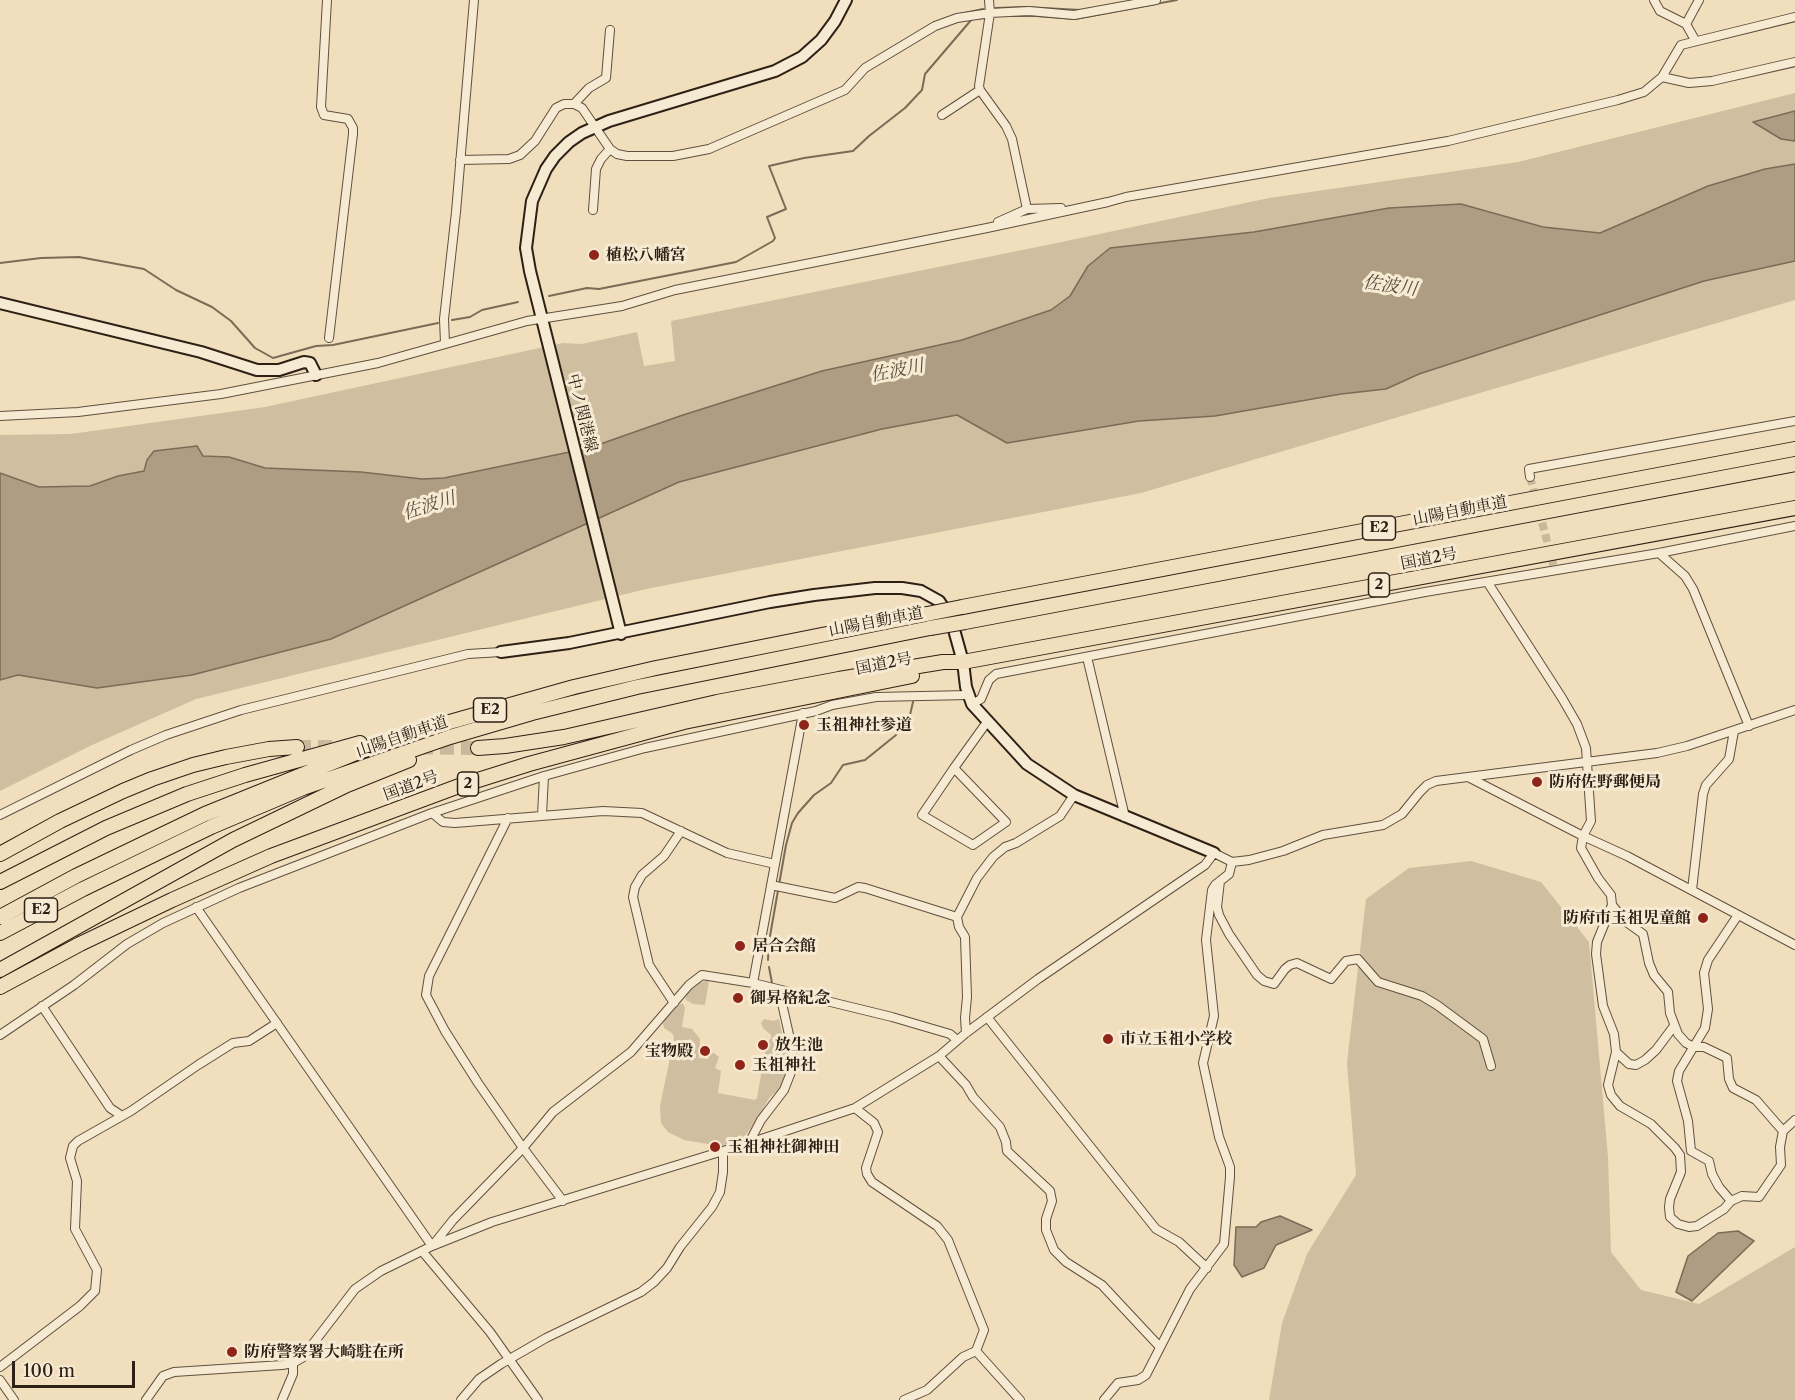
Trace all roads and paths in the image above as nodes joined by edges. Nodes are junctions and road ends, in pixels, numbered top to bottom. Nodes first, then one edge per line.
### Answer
1 (327, 0) edge
2 (474, 0) edge
3 (846, 0) edge
4 (989, 0) edge
5 (1156, 0) edge
6 (1654, 0) edge
7 (1699, 0) edge
8 (990, 13) junction
9 (1795, 17) edge
10 (1686, 24) junction
11 (610, 30) dead end
12 (1695, 40) junction
13 (1795, 62) edge
14 (1662, 77) junction
15 (980, 90) junction
16 (574, 104) junction
17 (942, 115) dead end
18 (595, 126) junction
19 (609, 149) junction
20 (460, 160) junction
21 (1027, 209) junction
22 (593, 210) dead end
23 (1067, 210) junction
24 (992, 227) junction
25 (0, 303) edge
26 (542, 318) junction
27 (329, 338) dead end
28 (444, 343) junction
29 (316, 375) junction
30 (0, 416) edge
31 (1795, 420) edge
32 (1795, 449) edge
33 (1795, 464) edge
34 (1530, 477) dead end
35 (1795, 508) edge
36 (1795, 526) edge
37 (1659, 553) junction
38 (1488, 583) junction
39 (621, 634) junction
40 (501, 652) joint
41 (1087, 657) junction
42 (963, 662) junction
43 (970, 700) junction
44 (1795, 710) edge
45 (532, 713) junction
46 (803, 713) junction
47 (987, 722) junction
48 (447, 723) junction
49 (1749, 726) junction
50 (1734, 731) junction
51 (297, 747) tunnel mouth
52 (478, 748) tunnel mouth
53 (1588, 763) junction
54 (954, 768) junction
55 (544, 776) junction
56 (1470, 778) junction
57 (1074, 795) junction
58 (432, 813) junction
59 (0, 815) edge
60 (542, 815) junction
61 (1125, 817) junction
62 (508, 818) junction
63 (681, 831) junction
64 (1583, 836) junction
65 (1214, 853) junction
66 (0, 854) edge
67 (1232, 862) junction
68 (775, 864) junction
69 (1220, 881) junction
70 (0, 882) edge
71 (771, 885) junction
72 (1692, 890) junction
73 (1612, 905) junction
74 (196, 907) junction
75 (1738, 915) junction
76 (0, 916) edge
77 (957, 917) junction
78 (0, 933) edge
79 (1795, 945) edge
80 (0, 970) edge
81 (753, 983) junction
82 (0, 987) edge
83 (779, 990) junction
84 (674, 1003) junction
85 (42, 1006) junction
86 (987, 1017) junction
87 (277, 1023) junction
88 (1674, 1026) junction
89 (966, 1033) junction
90 (0, 1035) edge
91 (957, 1040) junction
92 (1694, 1047) junction
93 (1616, 1052) junction
94 (939, 1056) junction
95 (1491, 1065) dead end
96 (855, 1108) junction
97 (122, 1116) junction
98 (1795, 1120) edge
99 (1783, 1131) junction
100 (749, 1143) junction
101 (523, 1148) junction
102 (723, 1152) junction
103 (563, 1201) junction
104 (1731, 1201) junction
105 (432, 1246) junction
106 (422, 1251) junction
107 (1207, 1268) junction
108 (1159, 1346) junction
109 (976, 1351) junction
110 (510, 1359) junction
111 (293, 1363) junction
112 (0, 1367) edge
113 (0, 1380) edge
114 (14, 1400) edge
115 (146, 1400) edge
116 (282, 1400) edge
117 (461, 1400) edge
118 (538, 1400) edge
119 (904, 1400) edge
120 (1020, 1400) edge
121 (1104, 1400) edge

1 - 27 street
2 - 20 street
3 - 18 main road, 中ノ関港線
4 - 8 street
5 - 8 street
6 - 10 street
7 - 10 street
8 - 15 street
8 - 19 street
9 - 12 street
10 - 12 street
11 - 16 street
12 - 14 street
13 - 14 street
14 - 23 street
15 - 17 street
15 - 21 street
16 - 18 street
16 - 20 street
18 - 19 street
18 - 26 main road, 中ノ関港線
19 - 22 street
20 - 28 street
21 - 23 street
21 - 24 street
23 - 24 street
24 - 26 street
25 - 29 main road
26 - 28 street
26 - 39 main road, 中ノ関港線
28 - 29 street
29 - 30 street
31 - 34 street
32 - 48 highway, 山陽自動車道 / E2, bridge
33 - 45 highway, 山陽自動車道 / E2, bridge
35 - 42 highway, 国道2号 / 2
36 - 37 street
37 - 38 street
37 - 49 street
38 - 41 street
38 - 53 street
39 - 40 main road
39 - 42 main road
40 - 59 street
41 - 43 street
41 - 61 street
42 - 43 main road
42 - 52 highway, 国道2号 / 2
42 - 82 highway, 国道2号 / 2
43 - 46 street
43 - 47 main road
44 - 49 street
45 - 78 highway, 山陽自動車道 / E2
45 - 80 highway
46 - 55 street
46 - 68 street
47 - 54 street
47 - 57 main road
48 - 70 highway
48 - 76 highway, 山陽自動車道 / E2
49 - 50 street
50 - 53 street
50 - 72 street
51 - 66 highway
53 - 56 street
53 - 64 street
54 - 54 street
55 - 58 street
55 - 60 street
56 - 64 street
56 - 67 street
57 - 61 main road
57 - 77 street
58 - 62 street
58 - 74 street
60 - 62 street
60 - 63 street
61 - 65 main road
62 - 101 street
63 - 68 street
63 - 84 street
64 - 72 street
64 - 73 street
65 - 67 street
65 - 86 street
67 - 69 street
68 - 71 street
69 - 95 street
69 - 107 street
71 - 77 street
71 - 81 street
72 - 75 street
73 - 88 street
73 - 93 street
74 - 85 street
74 - 87 street
75 - 79 street
75 - 92 street
77 - 89 street
81 - 83 street
81 - 84 street
83 - 91 street
83 - 100 street
84 - 101 street
85 - 90 street
85 - 97 street
86 - 89 street
86 - 107 street
87 - 97 street
87 - 105 street
88 - 92 street
88 - 93 street
89 - 91 street
91 - 94 street
92 - 99 street
92 - 104 street
93 - 104 street
94 - 96 street
94 - 108 street
96 - 100 street
96 - 109 street
97 - 112 street
98 - 99 street
99 - 104 street
100 - 102 street
101 - 103 street
101 - 105 street
102 - 103 street
102 - 110 street
103 - 105 street
105 - 106 street
106 - 110 street
106 - 111 street
107 - 108 street
108 - 121 street
109 - 119 street
109 - 120 street
110 - 117 street
110 - 118 street
111 - 115 street
111 - 116 street
113 - 114 street

